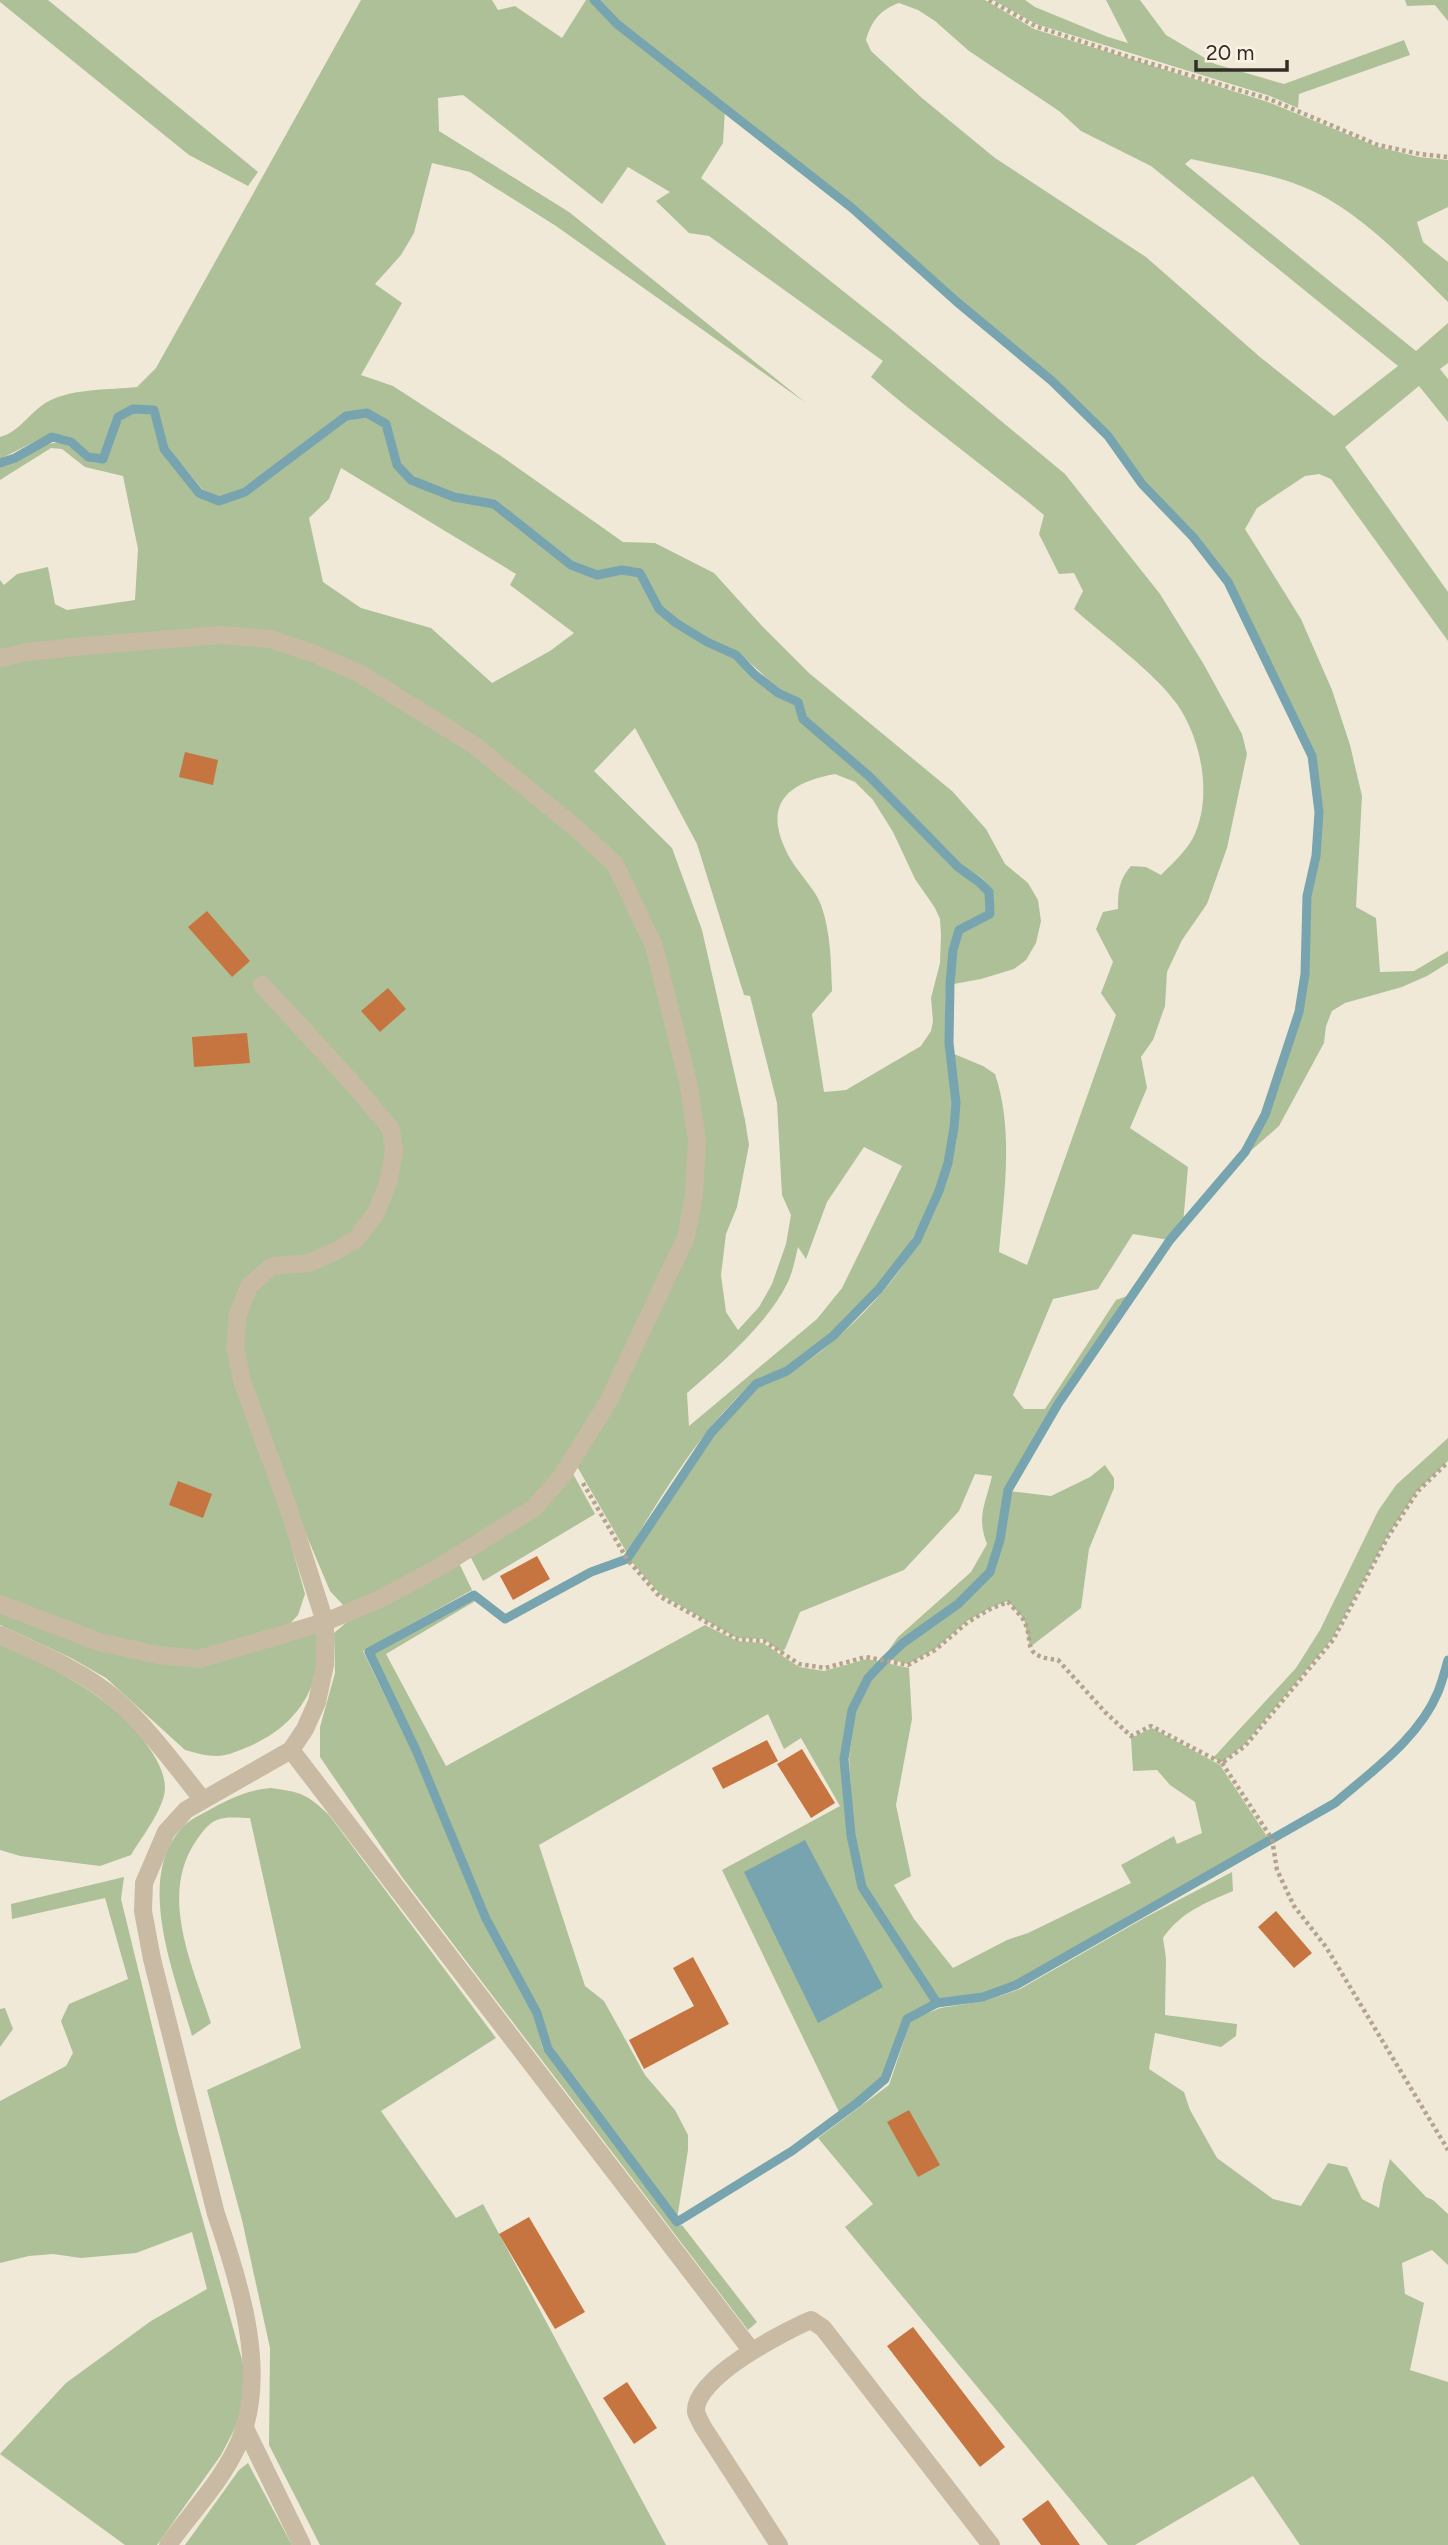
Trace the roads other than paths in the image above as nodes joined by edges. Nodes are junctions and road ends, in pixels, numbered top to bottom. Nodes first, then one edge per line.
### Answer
1 (0, 658) edge
2 (262, 985) dead end
3 (0, 1604) edge
4 (325, 1622) junction
5 (0, 1635) edge
6 (290, 1750) junction
7 (202, 1799) junction
8 (751, 2350) junction
9 (244, 2427) junction
10 (168, 2545) edge
11 (302, 2545) edge
12 (779, 2545) edge
13 (991, 2545) edge

1 - 4 street
2 - 4 street
3 - 4 street
4 - 6 street
5 - 7 street
6 - 7 street
6 - 8 street
7 - 9 street
8 - 12 street
8 - 13 street
9 - 10 street
9 - 11 street

